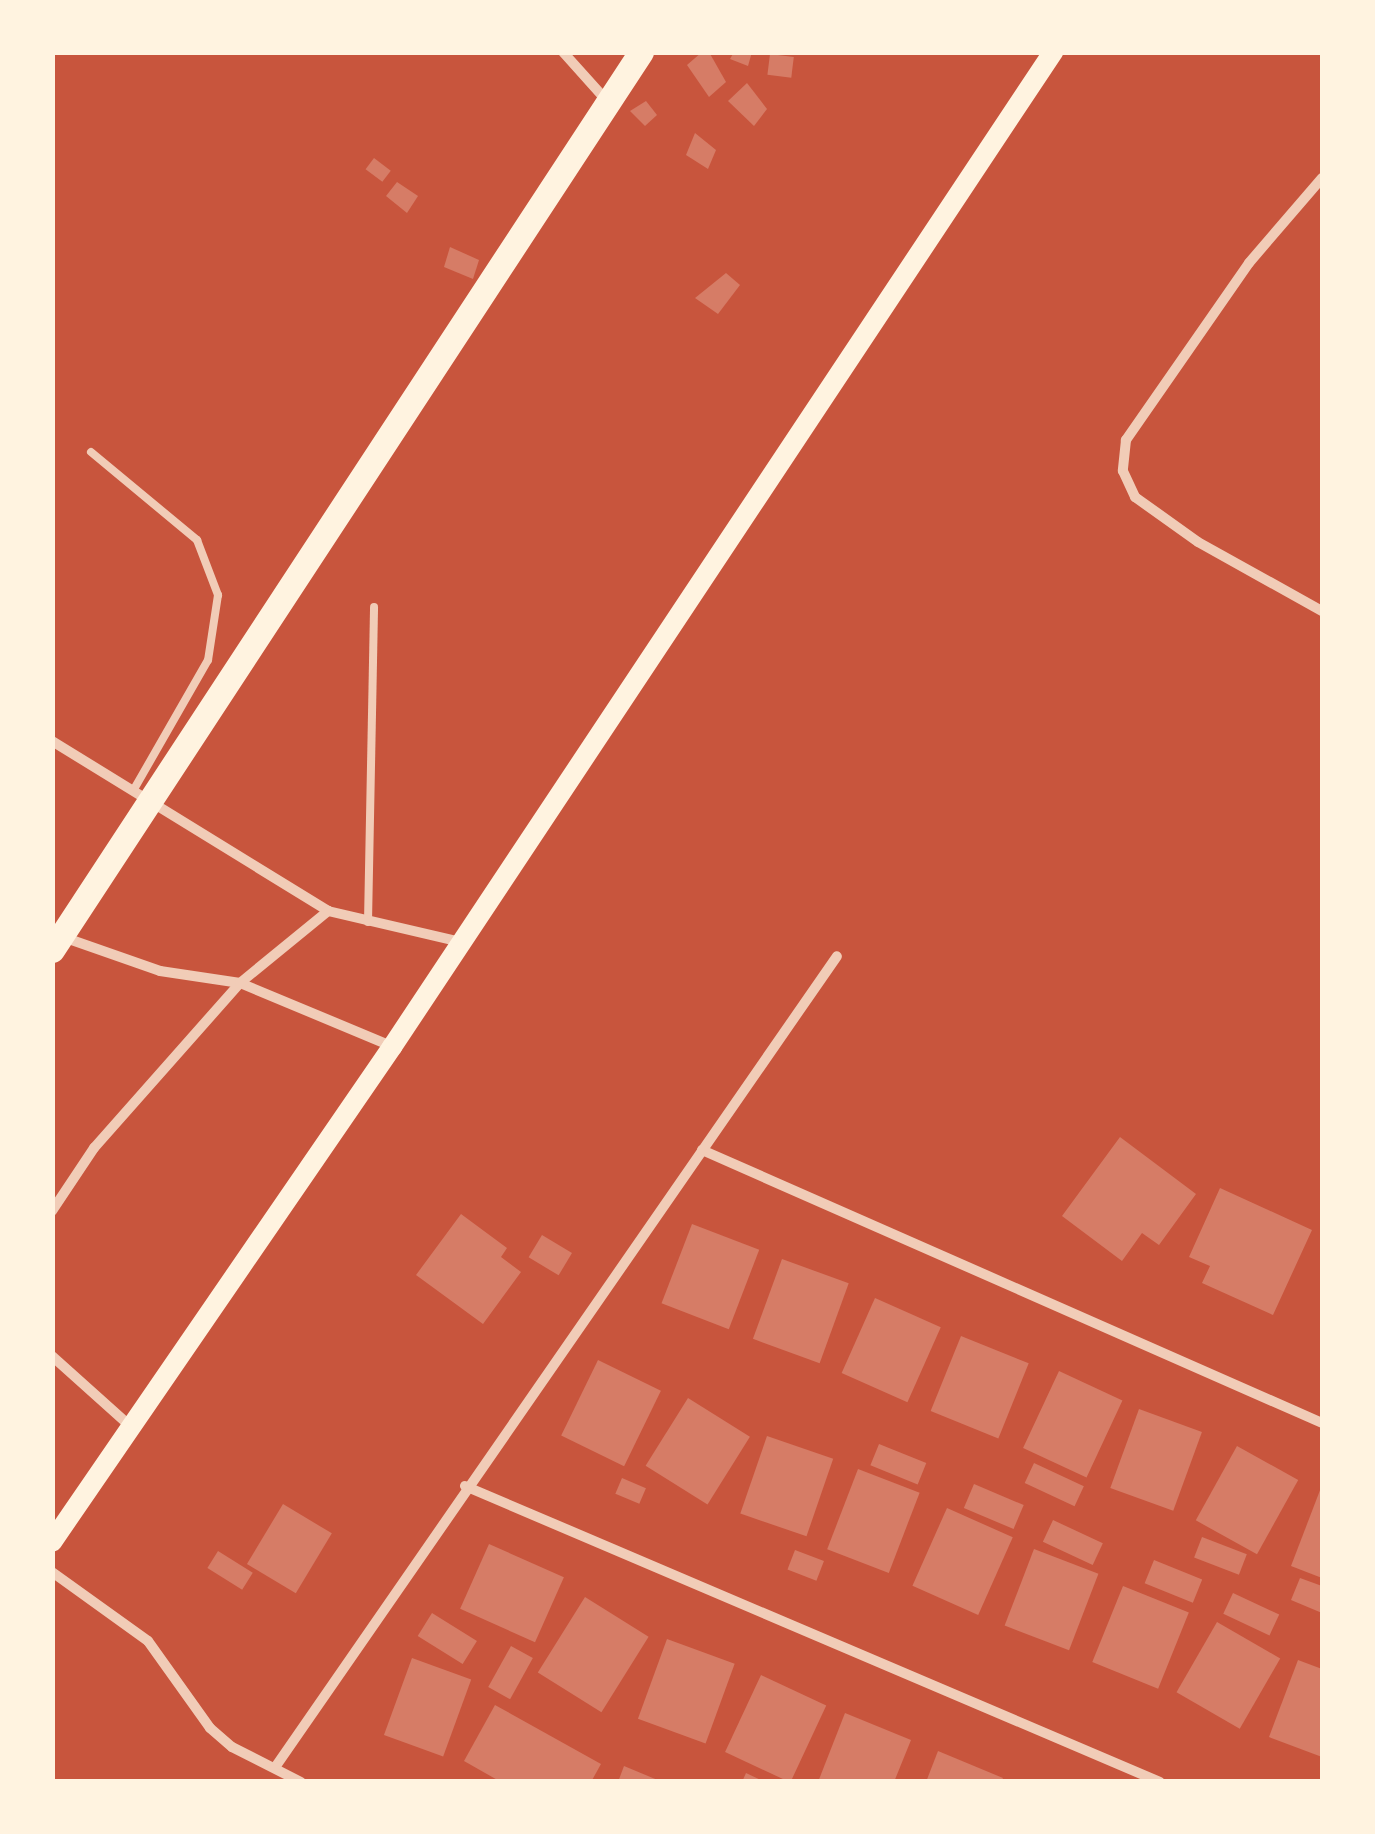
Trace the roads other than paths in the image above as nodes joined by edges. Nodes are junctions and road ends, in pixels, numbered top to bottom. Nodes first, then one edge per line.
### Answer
1 (563, 52) edge
2 (641, 52) edge
3 (1054, 52) edge
4 (607, 102) junction
5 (1322, 178) edge
6 (91, 452) dead end
7 (374, 607) dead end
8 (1322, 611) edge
9 (52, 741) edge
10 (142, 797) junction
11 (328, 911) junction
12 (368, 922) junction
13 (56, 940) edge
14 (462, 942) junction
15 (836, 956) dead end
16 (240, 983) junction
17 (392, 1047) junction
18 (702, 1150) junction
19 (52, 1211) edge
20 (52, 1356) edge
21 (1322, 1424) edge
22 (132, 1426) junction
23 (465, 1486) junction
24 (52, 1542) edge
25 (52, 1572) edge
26 (276, 1766) junction
27 (301, 1782) edge
28 (1160, 1782) edge

1 - 4 street
2 - 4 main road
3 - 14 main road
4 - 10 main road
5 - 8 street
6 - 10 lane
7 - 12 lane
9 - 10 street
10 - 11 street
10 - 13 main road
11 - 12 street
11 - 16 street
12 - 14 street
13 - 16 street
14 - 17 main road
15 - 18 street
16 - 17 street
16 - 19 street
17 - 22 main road
18 - 21 street
18 - 23 street
20 - 22 street
22 - 24 main road
23 - 26 street
23 - 28 street
25 - 26 street
26 - 27 street

